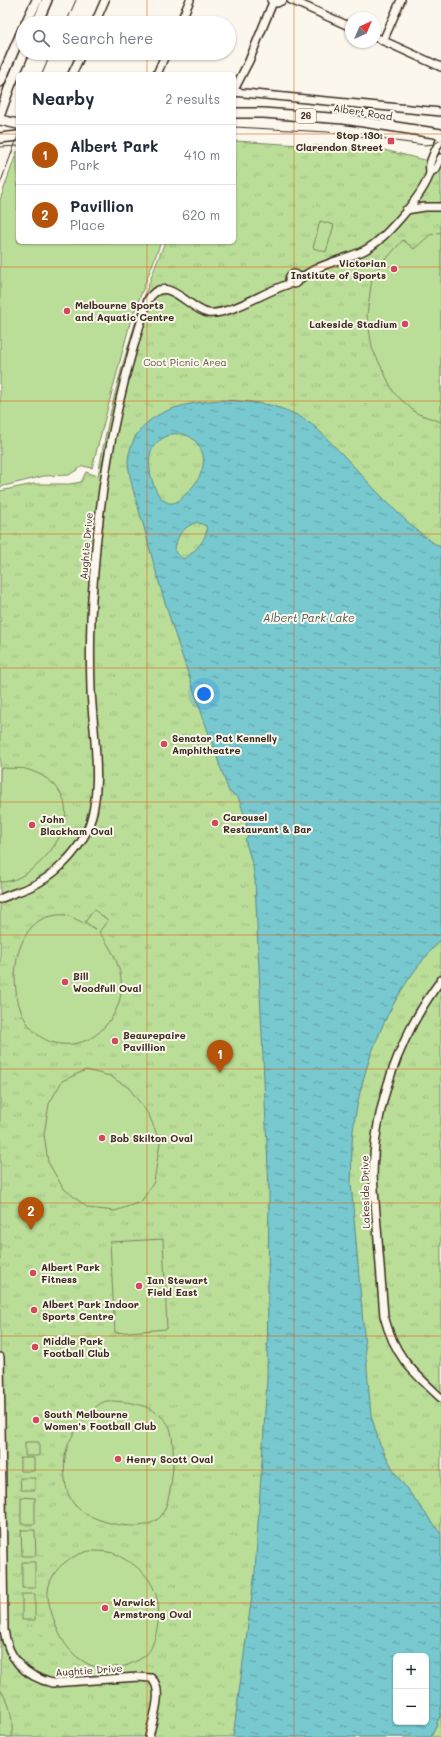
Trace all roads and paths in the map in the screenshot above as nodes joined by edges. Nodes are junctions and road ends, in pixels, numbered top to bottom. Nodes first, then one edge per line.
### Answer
1 (37, 0) edge
2 (47, 0) edge
3 (105, 0) edge
4 (190, 0) edge
5 (284, 0) edge
6 (291, 0) edge
7 (401, 0) edge
8 (272, 1) edge
9 (29, 16) edge
10 (40, 16) edge
11 (98, 16) edge
12 (183, 16) edge
13 (345, 24) edge
14 (383, 41) joint
15 (16, 46) edge
16 (21, 60) edge
17 (79, 60) edge
18 (163, 60) edge
19 (441, 67) edge
20 (73, 72) edge
21 (158, 72) edge
22 (0, 82) edge
23 (236, 87) edge
24 (236, 91) edge
25 (441, 112) edge
26 (236, 113) edge
27 (0, 114) edge
28 (0, 120) edge
29 (16, 124) edge
30 (441, 134) edge
31 (16, 136) edge
32 (0, 138) edge
33 (441, 139) edge
34 (441, 158) edge
35 (430, 172) junction
36 (441, 208) edge
37 (406, 210) junction
38 (0, 899) edge
39 (441, 980) edge
40 (0, 1357) edge
41 (441, 1398) edge
42 (149, 1737) edge

1 - 9 main road
2 - 10 main road
3 - 11 street
4 - 12 street
5 - 8 street
6 - 13 street
7 - 14 street
8 - 23 street
14 - 19 street
15 - 22 main road
16 - 27 main road
17 - 20 street
18 - 21 street
24 - 25 street, Albert Road
26 - 30 main road, Albert Road / 26
28 - 29 main road
31 - 32 main road
33 - 35 street, Aughtie Drive
34 - 35 street, Aughtie Drive
35 - 37 street, Aughtie Drive
36 - 37 street
37 - 38 street, Aughtie Drive
39 - 41 street, Lakeside Drive
40 - 42 street, Aughtie Drive

